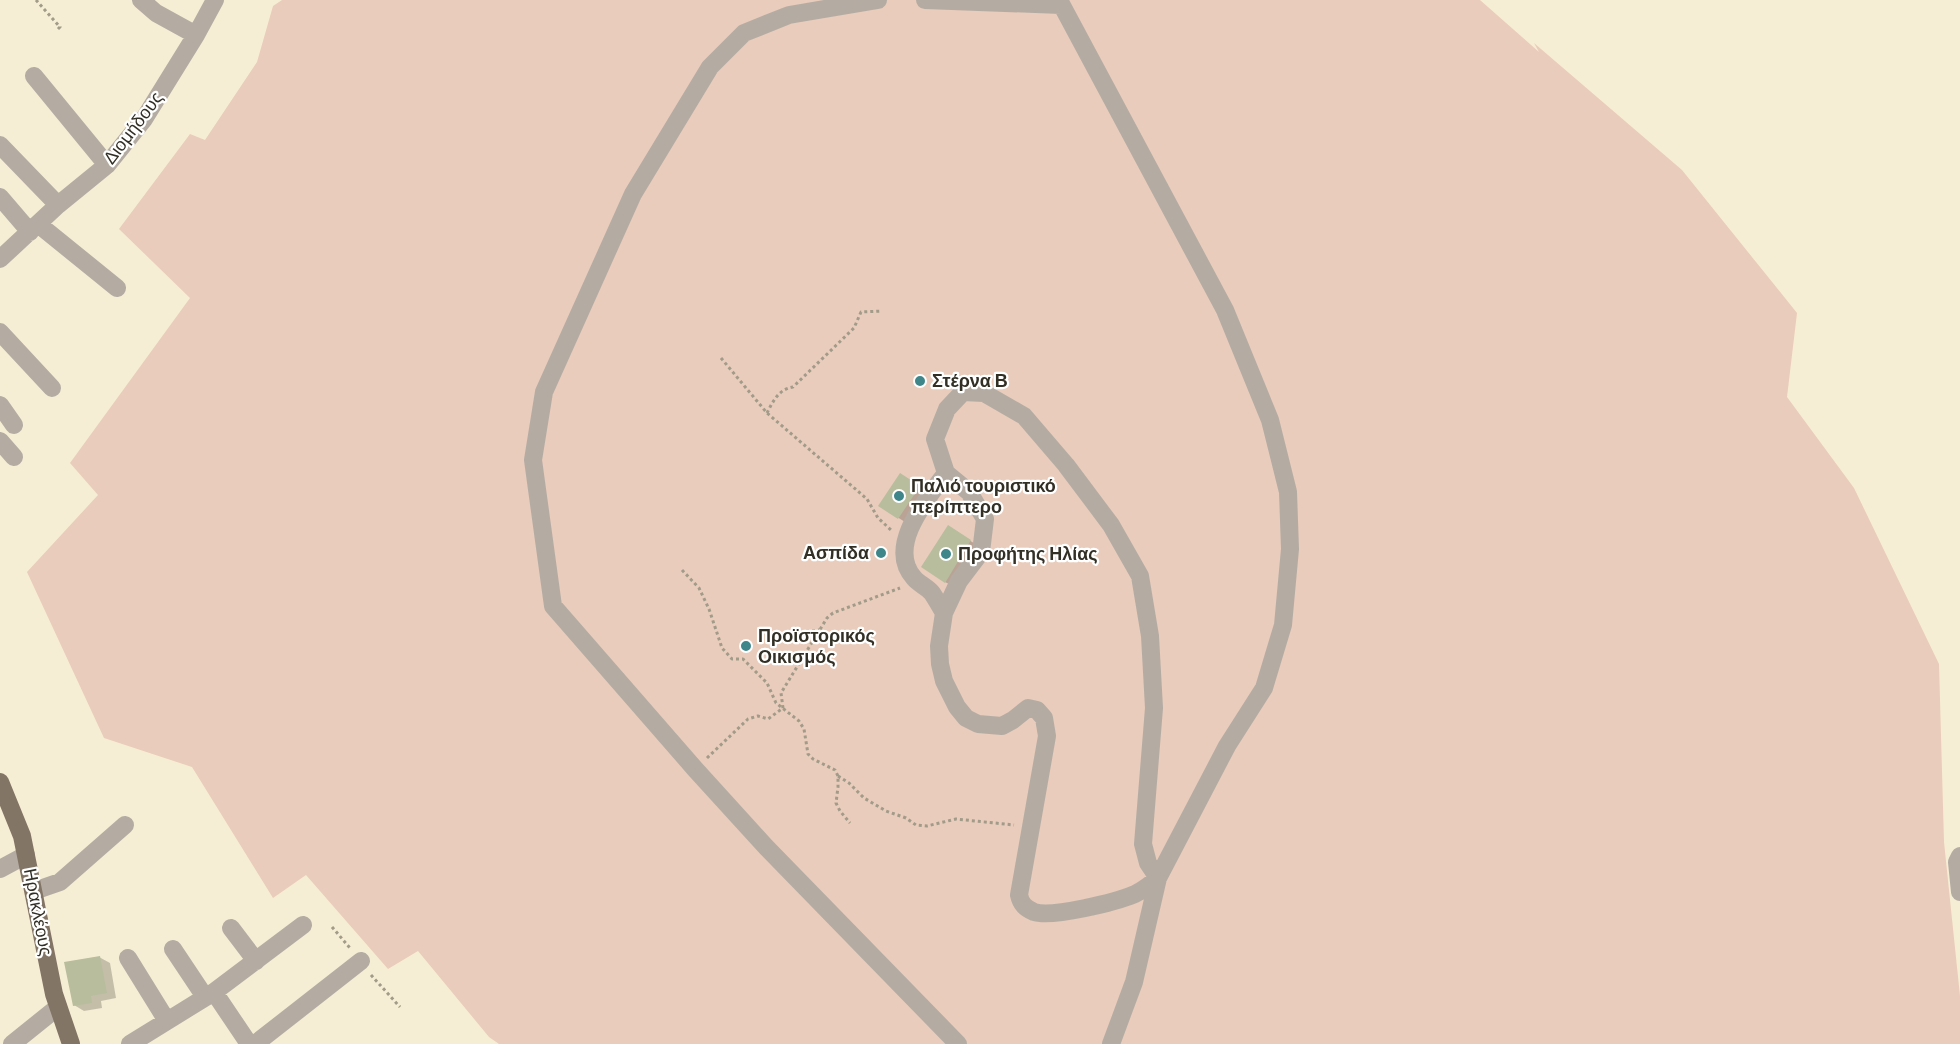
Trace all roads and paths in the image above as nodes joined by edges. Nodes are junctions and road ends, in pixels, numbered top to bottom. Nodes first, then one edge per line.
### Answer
1 (36, 0) edge
2 (141, 0) edge
3 (215, 0) edge
4 (878, 0) edge
5 (925, 0) edge
6 (1060, 2) edge
7 (56, 31) dead end
8 (196, 35) junction
9 (34, 76) dead end
10 (0, 145) edge
11 (107, 165) junction
12 (0, 197) edge
13 (58, 205) junction
14 (34, 228) junction
15 (0, 259) edge
16 (117, 288) dead end
17 (882, 311) dead end
18 (0, 332) edge
19 (721, 358) dead end
20 (52, 388) dead end
21 (0, 405) edge
22 (766, 413) junction
23 (14, 425) dead end
24 (0, 441) edge
25 (14, 457) dead end
26 (946, 473) junction
27 (905, 540) junction
28 (682, 570) dead end
29 (914, 578) junction
30 (944, 613) junction
31 (819, 630) junction
32 (778, 641) dead end
33 (783, 708) junction
34 (695, 769) junction
35 (838, 776) junction
36 (0, 782) edge
37 (850, 823) dead end
38 (125, 825) dead end
39 (1031, 827) junction
40 (26, 855) junction
41 (1960, 856) edge
42 (0, 869) edge
43 (1158, 878) junction
44 (33, 891) junction
45 (1960, 892) edge
46 (303, 925) dead end
47 (332, 927) dead end
48 (231, 928) dead end
49 (173, 949) dead end
50 (128, 958) dead end
51 (256, 961) junction
52 (361, 961) junction
53 (209, 995) junction
54 (58, 1007) junction
55 (400, 1007) dead end
56 (167, 1021) junction
57 (12, 1044) edge
58 (71, 1044) edge
59 (130, 1044) edge
60 (249, 1044) edge
61 (255, 1044) edge
62 (958, 1044) edge
63 (1111, 1044) edge

1 - 7 path
2 - 8 street
3 - 8 street, Διομήδους
4 - 34 street
5 - 6 street
6 - 43 street
8 - 11 street, Διομήδους
9 - 11 street
10 - 13 street
11 - 13 street, Διομήδους
12 - 14 street
13 - 14 street, Διομήδους
14 - 15 street, Διομήδους
14 - 16 street
17 - 22 path
18 - 20 street
19 - 22 path
21 - 23 street
22 - 27 path
24 - 25 street
26 - 27 street
26 - 30 street
26 - 43 street
27 - 29 street
28 - 33 path
29 - 30 street
29 - 31 path
30 - 39 street
31 - 32 path
31 - 33 path
33 - 34 path
33 - 35 path
34 - 62 street
35 - 37 path
35 - 39 path
36 - 40 main road, Ηρακλέους
38 - 44 street
39 - 43 street
40 - 42 street
40 - 44 main road, Ηρακλέους
41 - 45 street
43 - 63 street
44 - 54 main road, Ηρακλέους
46 - 51 street
47 - 52 path
48 - 51 street
49 - 53 street
50 - 56 street
51 - 53 street
52 - 55 path
52 - 61 street
53 - 56 street
53 - 60 street
54 - 57 street
54 - 58 main road, Ηρακλέους
56 - 59 street

